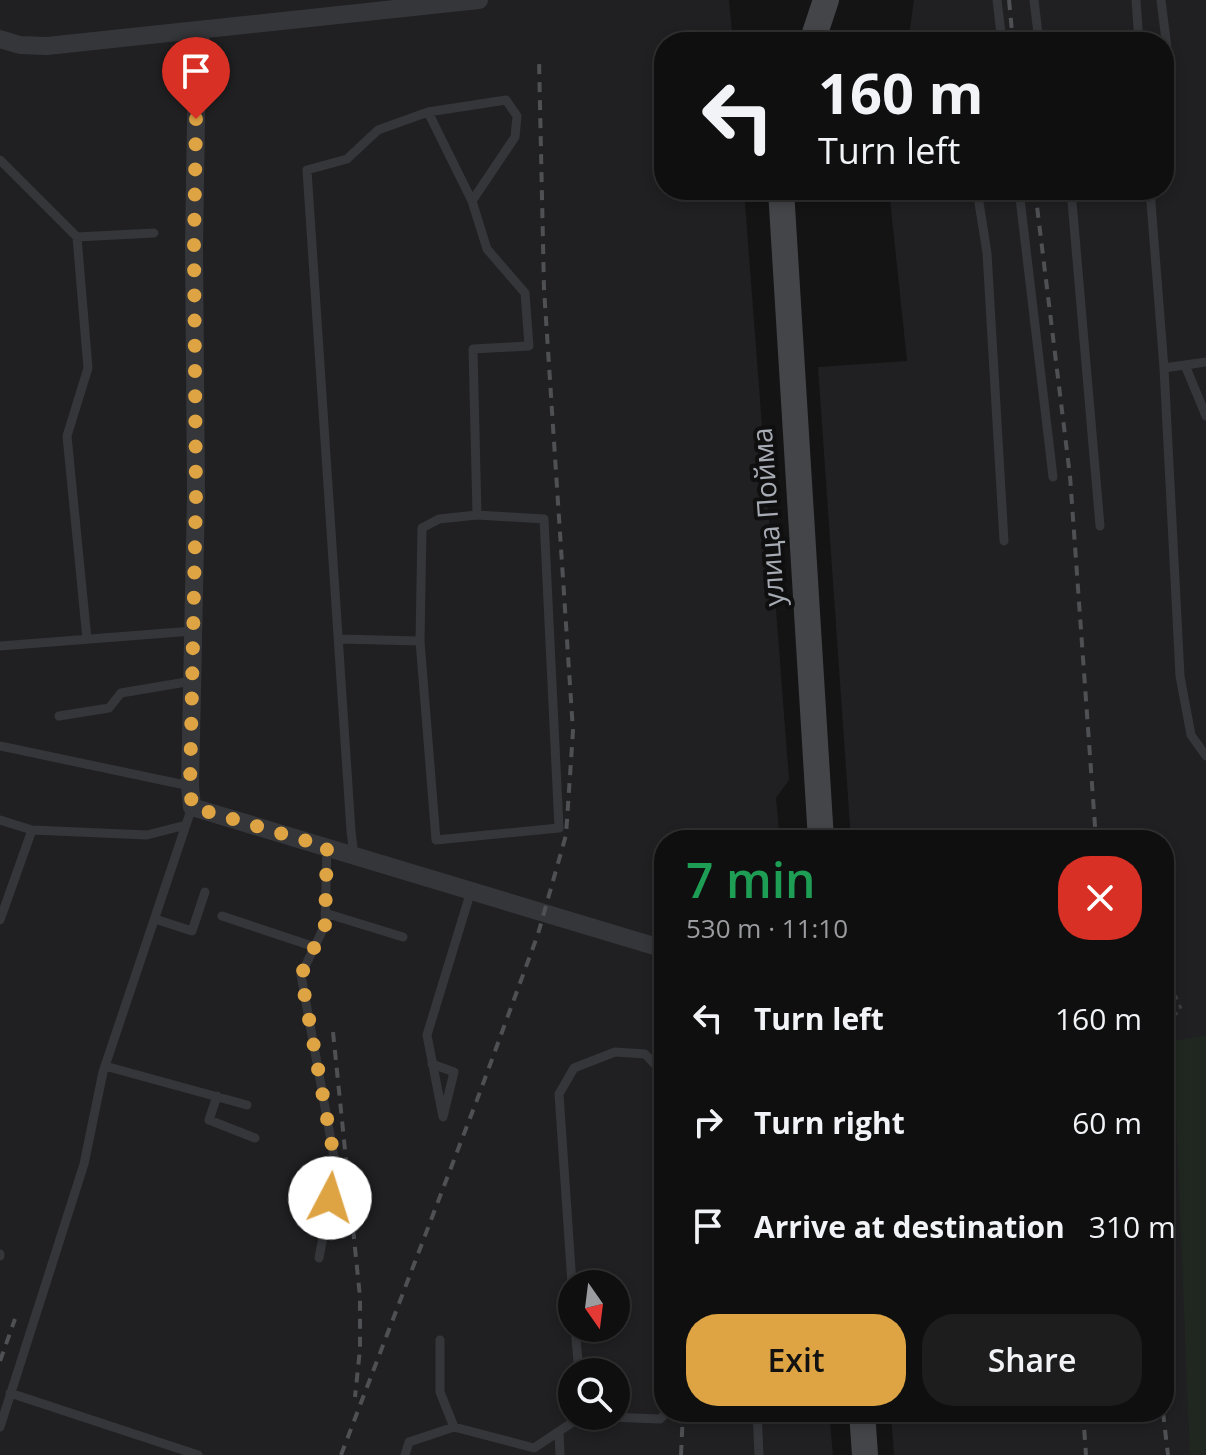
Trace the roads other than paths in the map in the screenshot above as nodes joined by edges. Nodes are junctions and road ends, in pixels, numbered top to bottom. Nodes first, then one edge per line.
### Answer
1 (479, 0) edge
2 (826, 0) edge
3 (997, 0) edge
4 (1034, 0) edge
5 (1136, 0) edge
6 (1161, 0) edge
7 (398, 4) edge
8 (202, 30) junction
9 (815, 32) edge
10 (1001, 32) edge
11 (1038, 32) edge
12 (1138, 32) edge
13 (1165, 32) edge
14 (0, 39) edge
15 (428, 112) junction
16 (0, 160) edge
17 (782, 200) edge
18 (979, 200) edge
19 (1020, 200) edge
20 (1072, 200) edge
21 (1151, 200) edge
22 (472, 201) junction
23 (154, 233) dead end
24 (77, 237) junction
25 (1206, 362) edge
26 (1185, 365) junction
27 (1164, 368) junction
28 (1206, 416) edge
29 (1053, 477) dead end
30 (477, 515) junction
31 (1100, 526) dead end
32 (1004, 541) dead end
33 (193, 631) junction
34 (87, 639) junction
35 (339, 639) junction
36 (420, 641) junction
37 (0, 646) edge
38 (192, 681) junction
39 (59, 716) dead end
40 (0, 746) edge
41 (1206, 756) edge
42 (190, 786) junction
43 (192, 807) junction
44 (0, 820) edge
45 (186, 825) junction
46 (32, 830) junction
47 (820, 830) edge
48 (327, 847) junction
49 (354, 856) junction
50 (471, 891) junction
51 (205, 892) dead end
52 (325, 913) junction
53 (222, 916) dead end
54 (155, 919) junction
55 (0, 920) edge
56 (403, 937) dead end
57 (654, 946) edge
58 (315, 947) junction
59 (432, 1064) junction
60 (654, 1064) edge
61 (105, 1066) junction
62 (217, 1096) junction
63 (247, 1105) dead end
64 (255, 1138) dead end
65 (319, 1258) dead end
66 (571, 1270) edge
67 (440, 1340) dead end
68 (10, 1393) junction
69 (630, 1418) edge
70 (654, 1419) edge
71 (757, 1422) edge
72 (863, 1422) edge
73 (0, 1427) edge
74 (454, 1427) junction
75 (562, 1430) edge
76 (559, 1432) junction
77 (198, 1455) edge
78 (405, 1455) edge
79 (560, 1455) edge
80 (759, 1455) edge
81 (865, 1455) edge

1 - 7 street
2 - 9 main road
3 - 10 lane
4 - 11 lane
5 - 12 lane
6 - 13 lane
7 - 8 street
8 - 14 street
8 - 33 street
15 - 22 lane
15 - 22 lane
15 - 35 lane
16 - 24 lane
17 - 47 main road, улица Пойма
18 - 32 lane
19 - 29 lane
20 - 31 lane
21 - 27 lane
22 - 30 lane
23 - 24 lane
24 - 34 lane
25 - 26 lane
26 - 27 lane
26 - 28 lane
27 - 41 lane
30 - 36 lane
30 - 36 lane
33 - 34 lane
33 - 38 street
34 - 37 lane
35 - 36 lane
35 - 49 lane
38 - 39 lane
38 - 42 street
40 - 42 lane
42 - 43 street
43 - 45 lane
43 - 48 street
44 - 46 lane
45 - 46 lane
45 - 54 lane
46 - 55 lane
48 - 49 street
48 - 52 lane
49 - 50 street
50 - 57 street
50 - 59 lane
51 - 54 lane
52 - 56 lane
52 - 58 lane
53 - 58 lane
54 - 61 lane
58 - 65 lane
59 - 59 lane
60 - 66 lane
61 - 62 lane
61 - 68 lane
62 - 63 lane
62 - 64 lane
67 - 74 lane
68 - 73 lane
68 - 77 lane
69 - 70 lane
71 - 80 lane
72 - 81 main road
74 - 76 lane
74 - 78 lane
75 - 76 lane
76 - 79 lane

